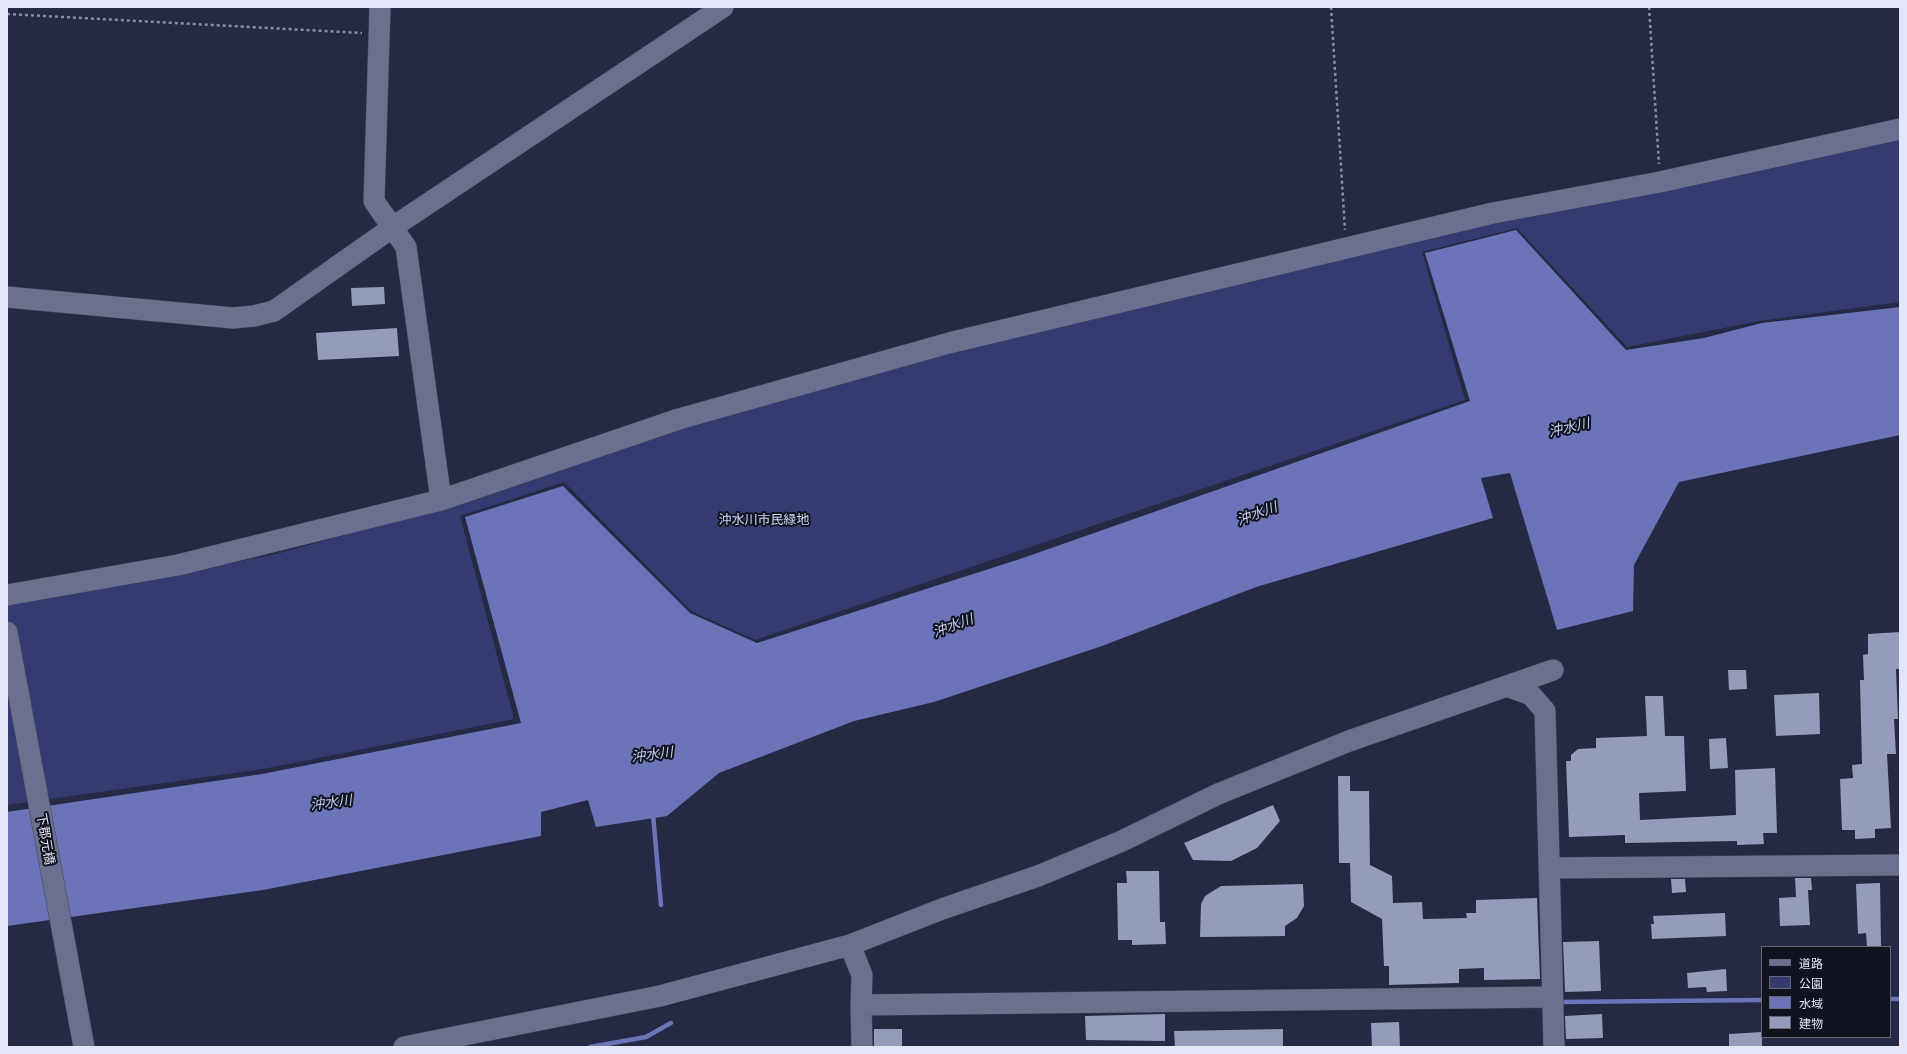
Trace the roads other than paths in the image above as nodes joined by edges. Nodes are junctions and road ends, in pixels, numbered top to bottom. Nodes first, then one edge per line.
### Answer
1 (380, 7) edge
2 (723, 7) edge
3 (1900, 129) edge
4 (393, 227) junction
5 (7, 297) edge
6 (441, 500) junction
7 (7, 595) edge
8 (7, 632) edge
9 (1553, 670) dead end
10 (1509, 687) junction
11 (1900, 865) edge
12 (1549, 868) junction
13 (850, 945) junction
14 (1552, 997) junction
15 (861, 1005) junction
16 (84, 1047) edge
17 (404, 1047) edge
18 (862, 1047) edge
19 (1554, 1047) edge

1 - 4 street
2 - 4 street
3 - 6 street
4 - 5 street
4 - 6 street
6 - 7 street
8 - 16 street, 下郡元橋
9 - 10 street
10 - 12 street
10 - 13 street
11 - 12 street
12 - 14 street
13 - 15 street
13 - 17 street
14 - 15 street
14 - 19 street
15 - 18 street

